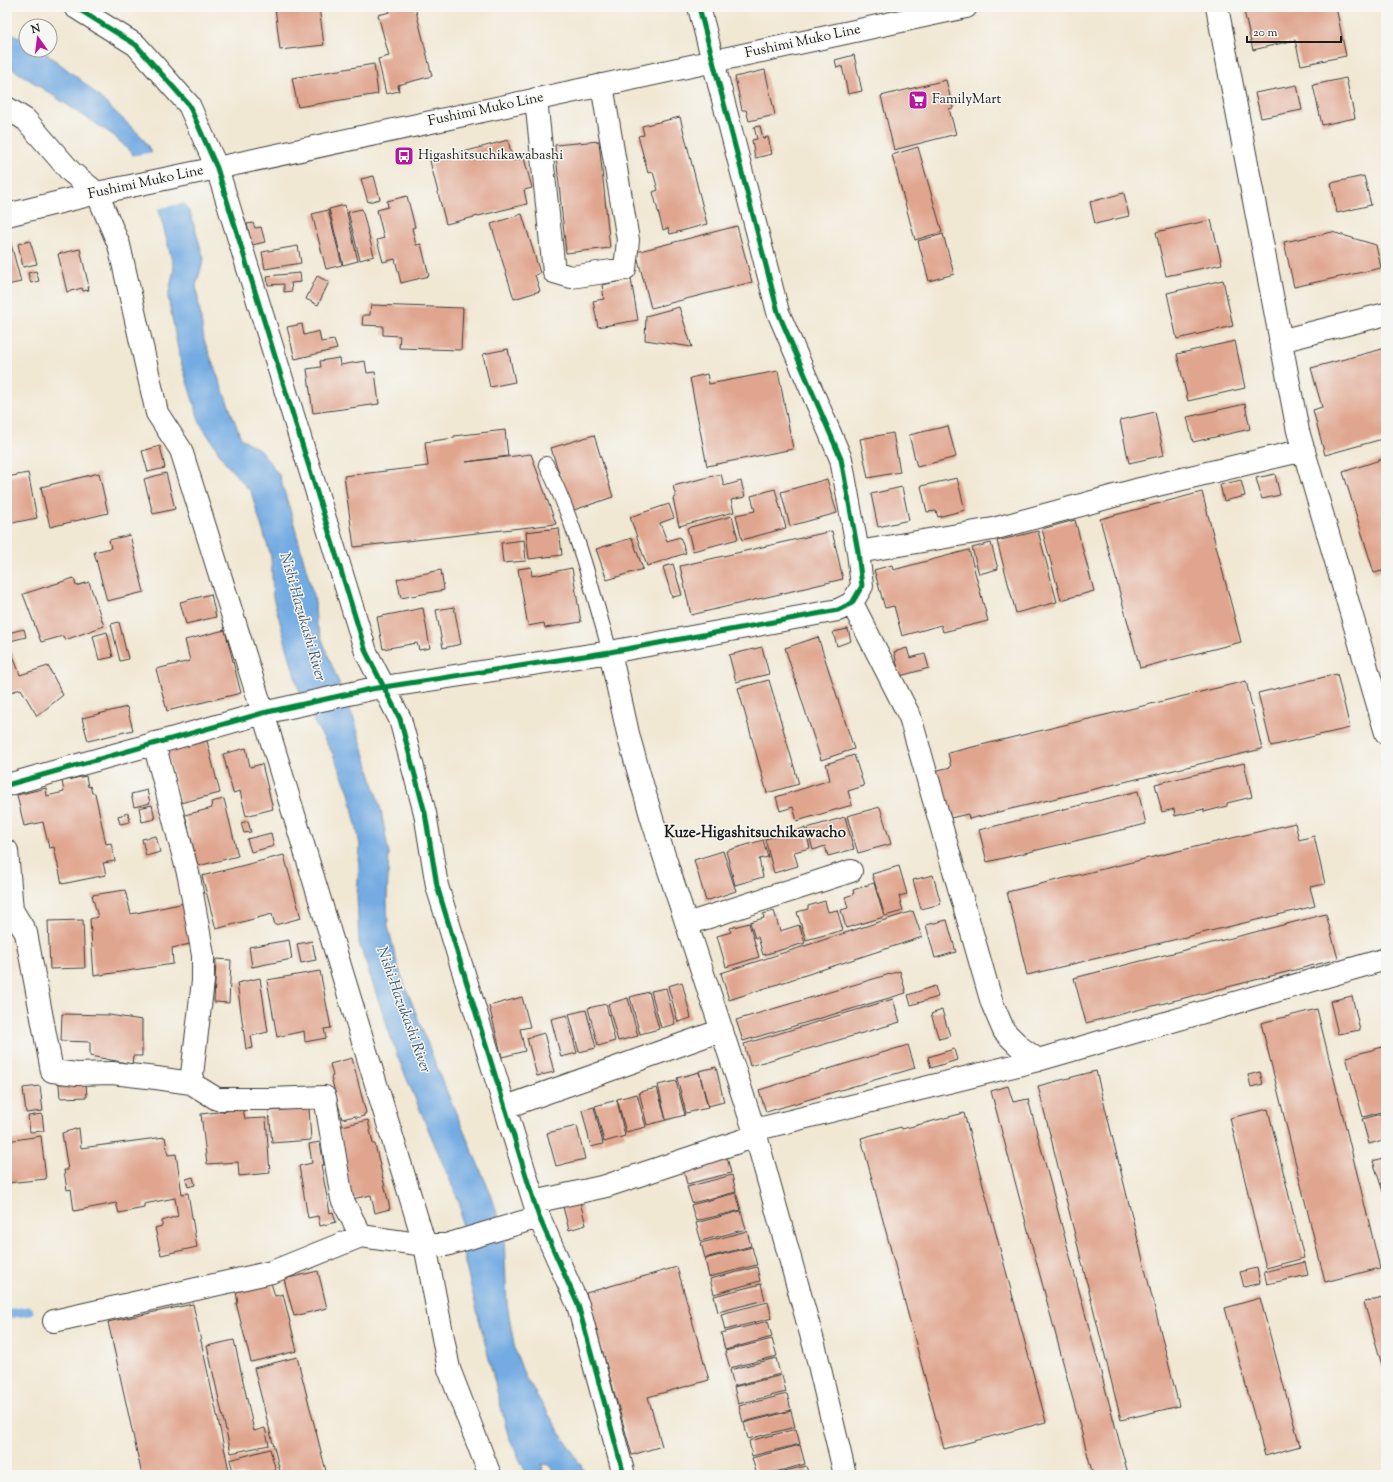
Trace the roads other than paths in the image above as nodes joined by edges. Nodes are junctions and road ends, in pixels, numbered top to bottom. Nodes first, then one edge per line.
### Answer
1 (75, 7) edge
2 (699, 7) edge
3 (966, 7) edge
4 (1217, 7) edge
5 (714, 62) junction
6 (602, 85) junction
7 (536, 100) junction
8 (7, 108) edge
9 (217, 168) junction
10 (97, 193) junction
11 (7, 215) edge
12 (1386, 314) edge
13 (1280, 341) junction
14 (1304, 450) junction
15 (546, 464) dead end
16 (858, 552) junction
17 (852, 603) junction
18 (610, 652) junction
19 (378, 688) junction
20 (266, 712) junction
21 (1386, 733) edge
22 (154, 743) junction
23 (7, 785) edge
24 (7, 851) edge
25 (851, 871) dead end
26 (687, 924) junction
27 (1386, 959) edge
28 (722, 1030) junction
29 (1038, 1060) junction
30 (191, 1083) junction
31 (506, 1107) junction
32 (755, 1133) junction
33 (536, 1210) junction
34 (362, 1236) junction
35 (425, 1245) junction
36 (54, 1322) dead end
37 (490, 1475) edge
38 (624, 1475) edge
39 (845, 1475) edge

1 - 9 street
2 - 5 street
3 - 5 street, Fushimi Muko Line
4 - 13 street
5 - 6 street, Fushimi Muko Line
5 - 16 street
6 - 7 street, Fushimi Muko Line
6 - 7 street
7 - 9 street, Fushimi Muko Line
8 - 10 street
9 - 10 street, Fushimi Muko Line
9 - 19 street
10 - 11 street, Fushimi Muko Line
10 - 20 street
12 - 13 street
13 - 14 street
14 - 16 street
14 - 21 street
15 - 18 lane
16 - 17 street
17 - 18 street
17 - 29 street
18 - 19 street
18 - 26 street
19 - 20 street
19 - 31 street
20 - 22 street
20 - 35 street
22 - 23 street
22 - 30 street
24 - 30 street
25 - 26 street
26 - 28 street
27 - 29 street
28 - 31 street
28 - 32 street
29 - 32 street
30 - 34 street
31 - 33 street
32 - 33 street
32 - 39 street
33 - 35 street
33 - 38 street
34 - 35 street
34 - 36 street
35 - 37 street

